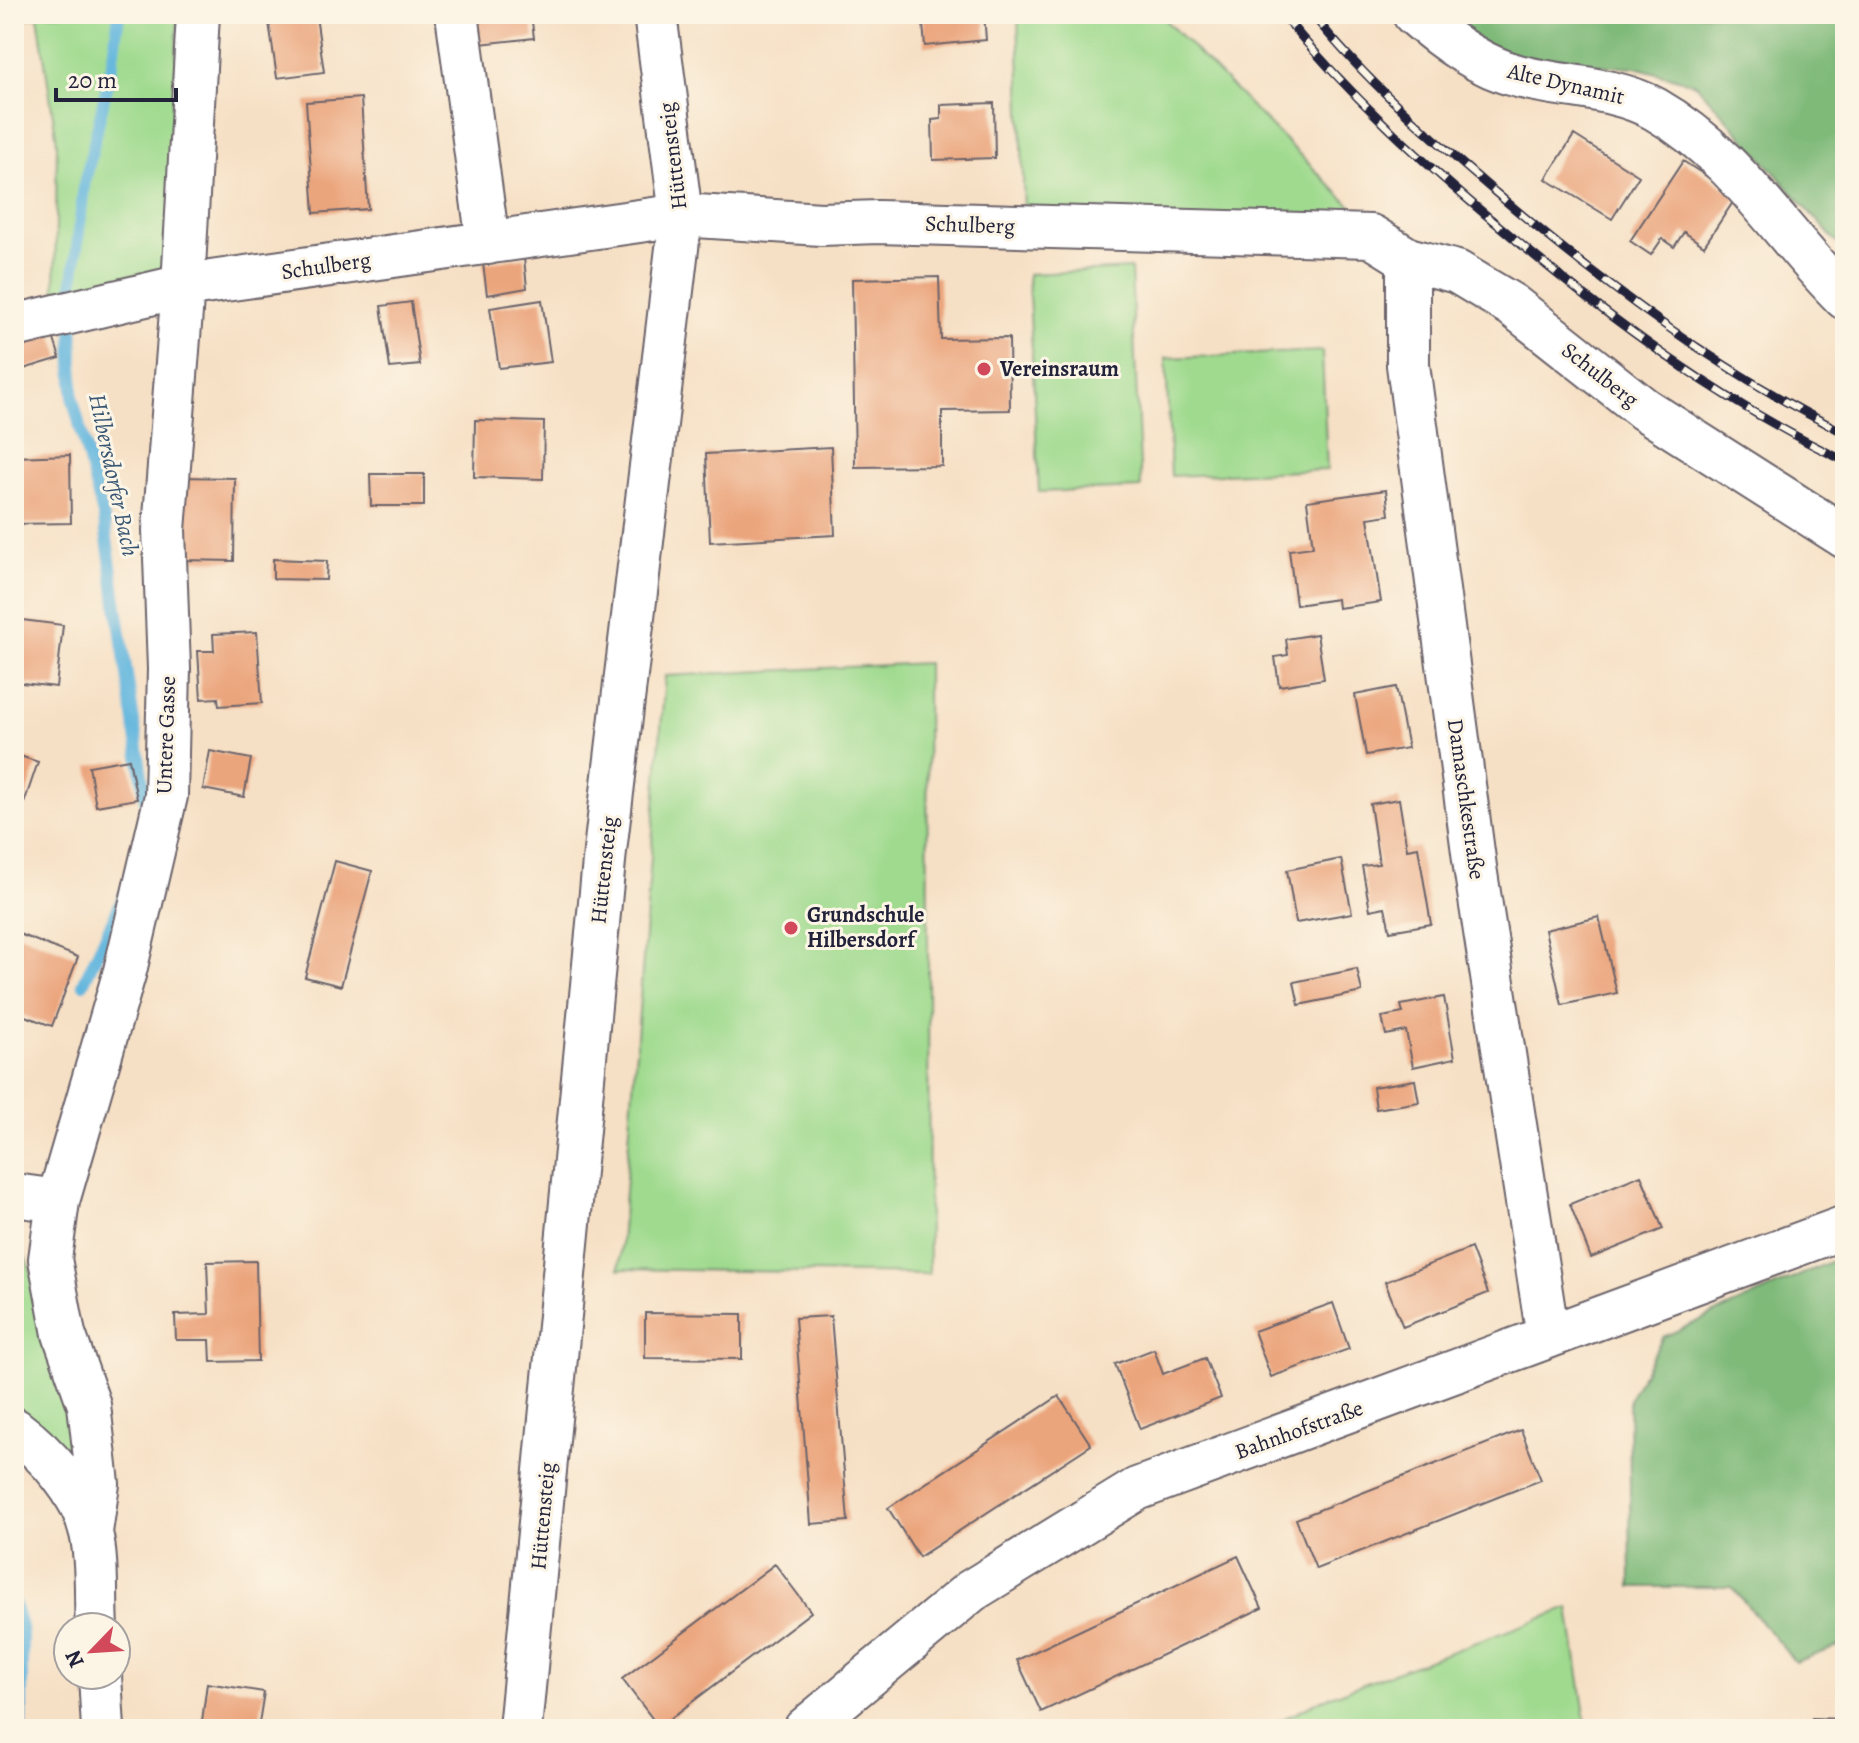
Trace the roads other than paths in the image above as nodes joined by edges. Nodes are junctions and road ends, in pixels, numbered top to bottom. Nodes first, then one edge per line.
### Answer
1 (198, 14) edge
2 (457, 14) edge
3 (655, 14) edge
4 (1414, 14) edge
5 (681, 215) junction
6 (488, 243) junction
7 (1408, 259) junction
8 (183, 286) junction
9 (1845, 298) edge
10 (14, 326) edge
11 (1845, 537) edge
12 (14, 1195) edge
13 (58, 1201) junction
14 (1845, 1227) edge
15 (1548, 1337) junction
16 (14, 1429) edge
17 (91, 1532) junction
18 (96, 1611) edge
19 (101, 1691) edge
20 (103, 1729) edge
21 (520, 1729) edge
22 (805, 1729) edge

1 - 8 street, Untere Gasse
2 - 6 street
3 - 5 street, Hüttensteig
4 - 9 street, Alte Dynamit
5 - 6 street, Schulberg
5 - 7 street, Schulberg
5 - 21 street, Hüttensteig
6 - 8 street, Schulberg
7 - 11 street, Schulberg
7 - 15 street, Damaschkestraße
8 - 10 street, Schulberg
8 - 13 street, Untere Gasse
12 - 13 street
13 - 17 street, Untere Gasse
14 - 15 street, Bahnhofstraße
15 - 22 street, Bahnhofstraße
16 - 17 street
17 - 18 street
19 - 20 street

